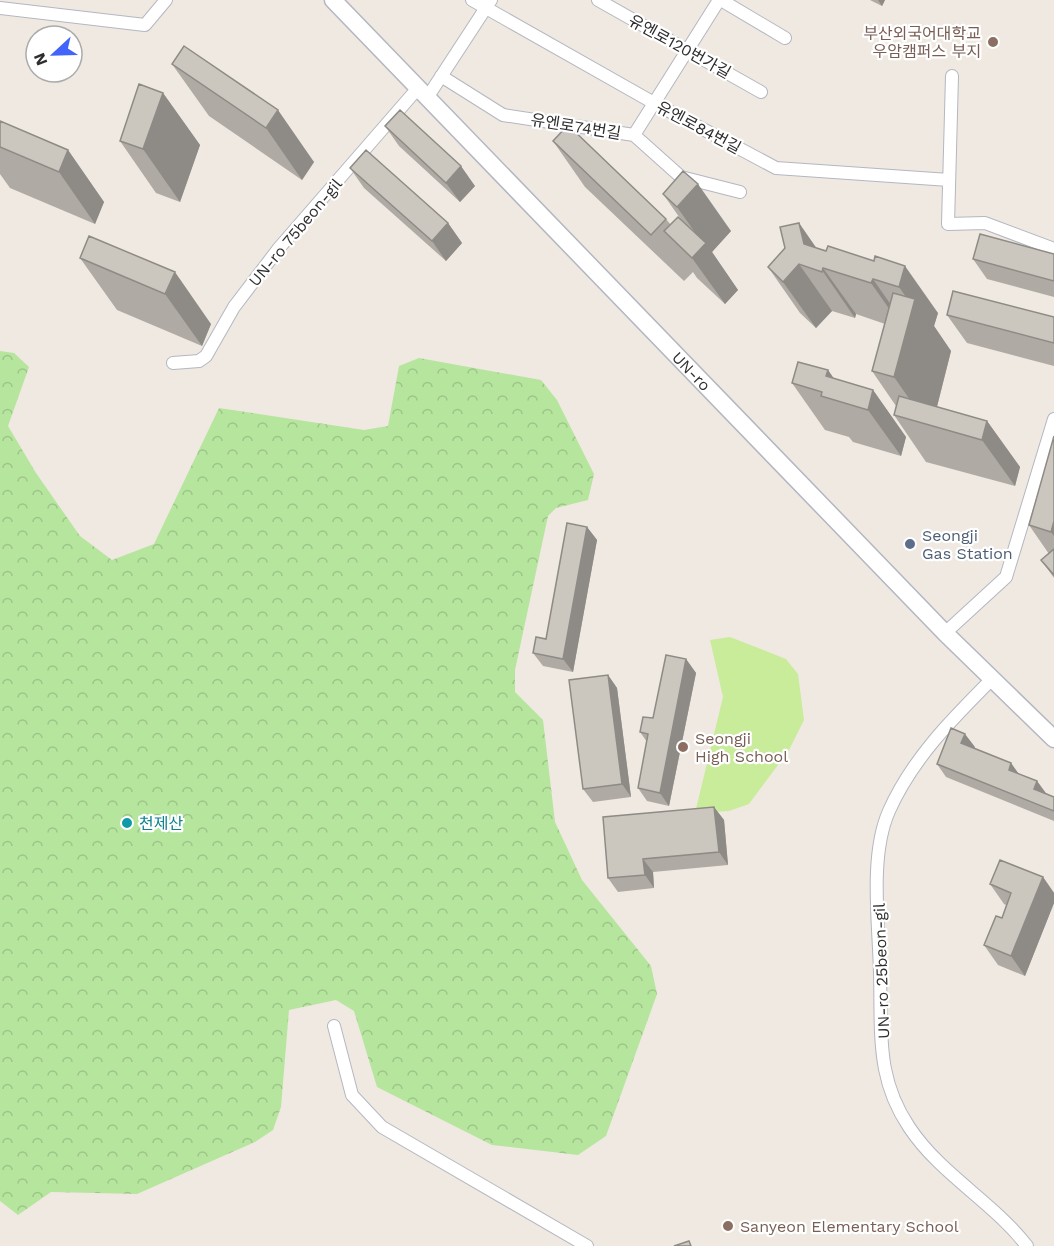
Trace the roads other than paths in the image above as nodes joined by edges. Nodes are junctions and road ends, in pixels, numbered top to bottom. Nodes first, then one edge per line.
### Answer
1 (166, 0) edge
2 (333, 0) edge
3 (472, 0) edge
4 (598, 0) edge
5 (720, 0) edge
6 (488, 4) edge
7 (0, 8) edge
8 (785, 38) dead end
9 (687, 50) junction
10 (952, 75) dead end
11 (441, 76) junction
12 (761, 92) dead end
13 (423, 93) junction
14 (654, 103) junction
15 (633, 135) junction
16 (950, 180) junction
17 (740, 192) dead end
18 (1054, 249) edge
19 (173, 363) dead end
20 (1054, 419) edge
21 (945, 633) junction
22 (992, 679) junction
23 (1054, 739) edge
24 (334, 1026) dead end
25 (587, 1246) edge
26 (1028, 1246) edge

1 - 7 street
2 - 13 main road, UN-ro
3 - 6 street, 유엔로84번길
4 - 9 street, 유엔로120번가길
5 - 8 street
5 - 9 street
6 - 11 street
6 - 14 street, 유엔로84번길
9 - 12 street, 유엔로120번가길
9 - 14 street
10 - 16 street
11 - 13 street
11 - 15 street, 유엔로74번길
13 - 19 street, UN-ro 75beon-gil
13 - 21 main road, UN-ro
14 - 15 street
14 - 16 street, 유엔로84번길
15 - 17 street, 유엔로74번길
16 - 18 street
20 - 21 street
21 - 22 main road, UN-ro
22 - 23 main road, UN-ro
22 - 26 street, UN-ro 25beon-gil
24 - 25 street

